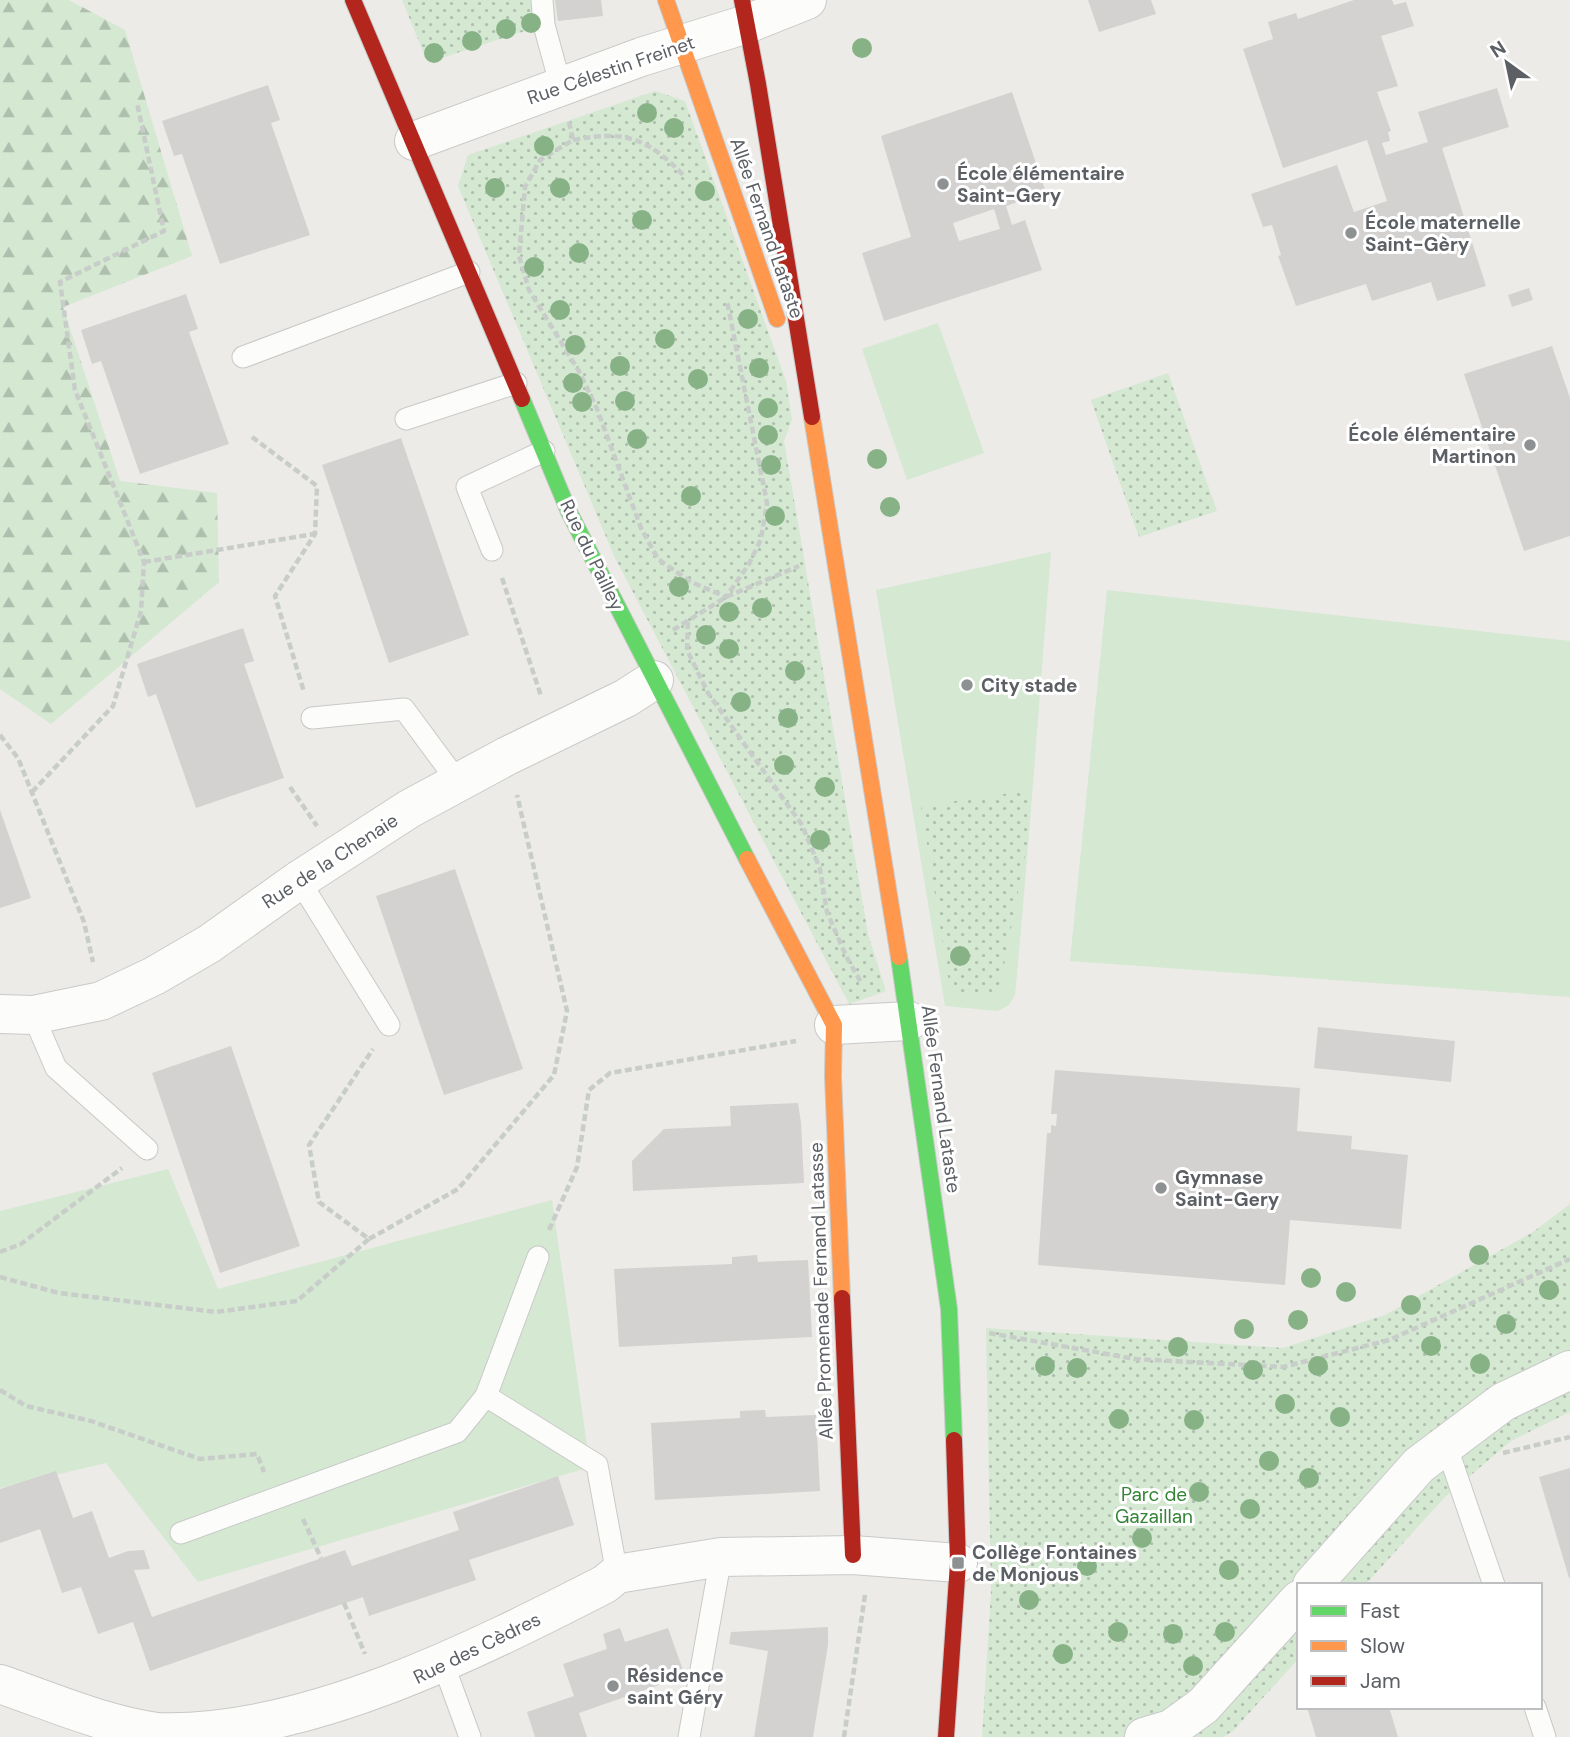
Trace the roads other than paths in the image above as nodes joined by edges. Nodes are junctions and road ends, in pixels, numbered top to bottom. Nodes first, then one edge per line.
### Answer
1 (353, 0) edge
2 (542, 0) edge
3 (666, 0) edge
4 (807, 0) edge
5 (744, 12) edge
6 (682, 44) junction
7 (561, 87) junction
8 (415, 141) junction
9 (469, 271) junction
10 (243, 357) dead end
11 (516, 383) junction
12 (406, 419) dead end
13 (544, 450) junction
14 (821, 472) junction
15 (492, 550) road end
16 (646, 665) junction
17 (312, 718) road end
18 (458, 782) junction
19 (299, 880) junction
20 (16, 1015) edge
21 (891, 1022) junction
22 (389, 1025) road end
23 (834, 1025) junction
24 (147, 1149) road end
25 (538, 1257) road end
26 (1570, 1370) edge
27 (486, 1396) junction
28 (1450, 1455) junction
29 (181, 1533) dead end
30 (862, 1555) junction
31 (720, 1557) junction
32 (958, 1563) junction
33 (617, 1574) junction
34 (1314, 1583) edge
35 (1493, 1583) edge
36 (1297, 1602) edge
37 (444, 1666) junction
38 (0, 1684) edge
39 (1536, 1709) edge
40 (187, 1736) edge
41 (470, 1737) edge
42 (689, 1737) edge
43 (946, 1737) edge
44 (1144, 1737) edge
45 (1545, 1737) edge

1 - 8 street, Rue du Pailley
2 - 7 lane
3 - 6 street, Allée Fernand Lataste
4 - 5 street, Rue Célestin Freinet
5 - 6 street, Rue Célestin Freinet
5 - 14 street, Allée Fernand Lataste
6 - 7 street, Rue Célestin Freinet
6 - 14 street, Allée Fernand Lataste
7 - 8 street, Rue Célestin Freinet
8 - 9 street, Rue du Pailley
9 - 10 lane
9 - 11 street, Rue du Pailley
11 - 12 lane
11 - 13 street, Rue du Pailley
13 - 15 lane
13 - 16 street, Rue du Pailley
14 - 21 street, Allée Fernand Lataste
16 - 18 street, Rue de la Chenaie
16 - 23 street, Rue du Pailley
17 - 18 lane
18 - 19 street, Rue de la Chenaie
19 - 20 street, Rue de la Chenaie
19 - 22 lane
20 - 24 lane
21 - 23 street
21 - 32 street, Allée Fernand Lataste
23 - 30 street, Allée Promenade Fernand Latasse
25 - 27 lane
26 - 28 street
27 - 29 lane
27 - 33 lane
28 - 34 street
28 - 35 lane
30 - 31 street, Rue des Cèdres
30 - 32 street, Rue des Cèdres
31 - 33 street, Rue des Cèdres
31 - 42 lane
32 - 43 street, Allée Fernand Lataste
33 - 37 street, Rue des Cèdres
36 - 44 street
37 - 40 street, Rue des Cèdres
37 - 41 lane
38 - 40 street, Rue des Cèdres
39 - 45 lane

